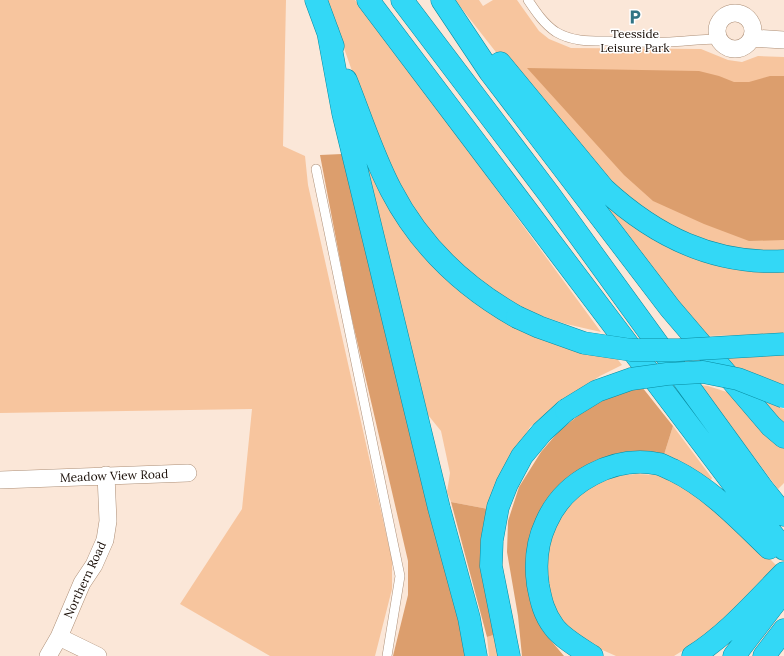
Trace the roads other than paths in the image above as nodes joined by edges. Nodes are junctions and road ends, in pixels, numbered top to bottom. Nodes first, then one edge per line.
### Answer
1 (316, 0) edge
2 (368, 0) edge
3 (402, 0) edge
4 (442, 0) edge
5 (446, 0) edge
6 (528, 0) edge
7 (328, 32) junction
8 (752, 38) junction
9 (719, 39) junction
10 (784, 40) edge
11 (316, 169) dead end
12 (784, 261) edge
13 (784, 344) edge
14 (784, 397) edge
15 (784, 438) edge
16 (188, 473) dead end
17 (106, 475) junction
18 (0, 480) edge
19 (784, 515) edge
20 (751, 519) junction
21 (784, 548) edge
22 (784, 563) edge
23 (784, 573) edge
24 (784, 591) edge
25 (784, 630) edge
26 (58, 637) junction
27 (48, 656) edge
28 (98, 656) edge
29 (387, 656) edge
30 (476, 656) edge
31 (509, 656) edge
32 (592, 656) edge
33 (693, 656) edge
34 (734, 656) edge
35 (764, 656) edge

1 - 7 highway
2 - 20 highway
3 - 19 highway
4 - 15 highway
5 - 12 highway
6 - 9 lane
7 - 13 highway, bridge
7 - 30 highway
8 - 9 street
8 - 9 street
8 - 10 street
11 - 29 lane
14 - 31 highway, bridge
16 - 17 street, Meadow View Road
17 - 18 street, Meadow View Road
17 - 26 street, Northern Road
20 - 21 highway
20 - 22 highway
20 - 32 highway
23 - 33 highway
24 - 34 highway
25 - 35 highway
26 - 27 street, Northern Road
26 - 28 street

